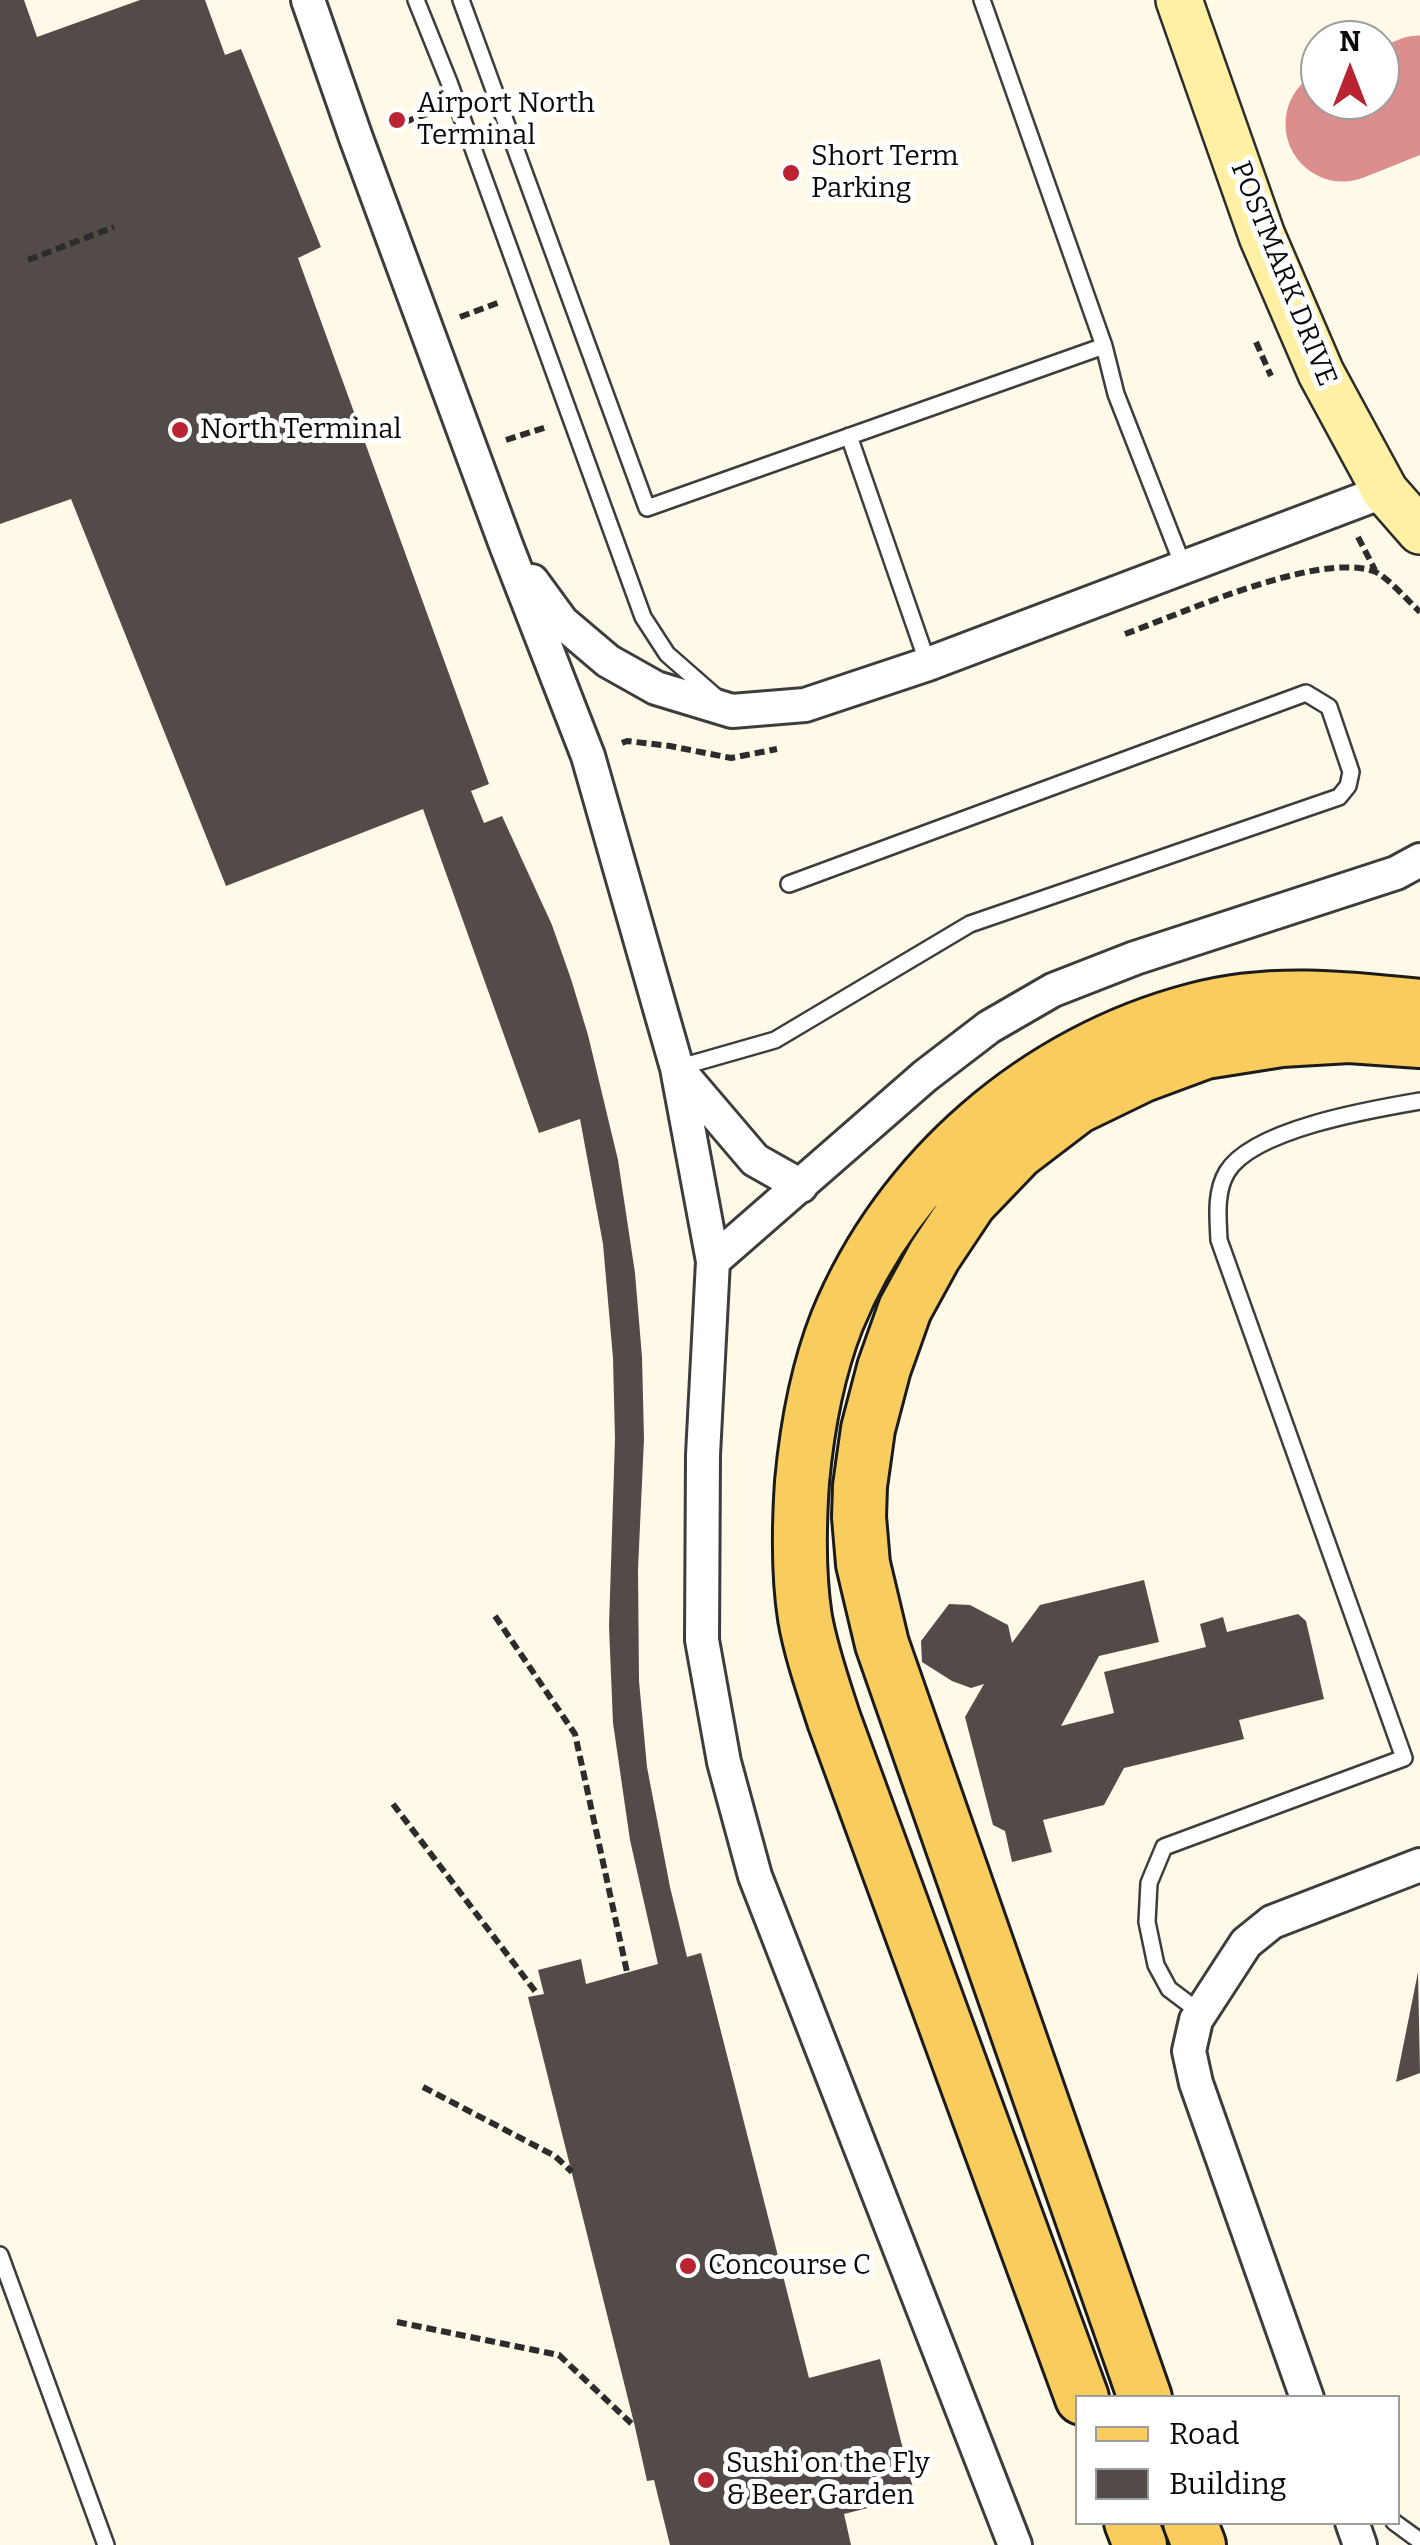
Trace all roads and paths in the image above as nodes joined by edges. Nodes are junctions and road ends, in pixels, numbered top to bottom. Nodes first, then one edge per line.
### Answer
1 (308, 0) edge
2 (416, 0) edge
3 (461, 0) edge
4 (982, 0) edge
5 (1179, 0) edge
6 (431, 113) dead end
7 (390, 127) dead end
8 (114, 226) dead end
9 (28, 260) dead end
10 (501, 302) dead end
11 (460, 318) dead end
12 (1104, 346) junction
13 (548, 427) dead end
14 (849, 436) junction
15 (505, 440) dead end
16 (1385, 491) junction
17 (1420, 531) edge
18 (506, 545) junction
19 (1184, 568) junction
20 (928, 664) junction
21 (732, 711) junction
22 (1420, 860) edge
23 (788, 884) dead end
24 (1420, 1006) edge
25 (1420, 1041) edge
26 (677, 1068) junction
27 (1420, 1101) edge
28 (801, 1186) junction
29 (713, 1260) junction
30 (495, 1616) dead end
31 (393, 1804) dead end
32 (1420, 1865) edge
33 (627, 1972) dead end
34 (538, 1995) dead end
35 (1201, 2013) junction
36 (423, 2087) dead end
37 (572, 2172) dead end
38 (0, 2256) edge
39 (397, 2322) dead end
40 (1081, 2395) edge
41 (1144, 2395) edge
42 (1307, 2395) edge
43 (636, 2427) dead end
44 (1398, 2525) edge
45 (1420, 2541) edge
46 (106, 2545) edge
47 (1015, 2545) edge

1 - 18 street
2 - 21 lane
3 - 14 lane
4 - 12 lane
5 - 16 street, POSTMARK DRIVE
6 - 7 path
8 - 9 path
10 - 11 path
12 - 14 lane
12 - 19 lane
13 - 15 path
14 - 20 lane
16 - 17 street, POSTMARK DRIVE
16 - 19 street
18 - 21 street
18 - 26 street
19 - 20 street
20 - 21 street
22 - 28 street
23 - 26 lane
24 - 40 main road
25 - 41 main road
26 - 28 street
26 - 29 street
27 - 35 lane
28 - 29 street
29 - 47 street
30 - 33 path
31 - 34 path
32 - 35 street
35 - 42 street
36 - 37 path
38 - 46 lane
39 - 43 path
44 - 45 lane

